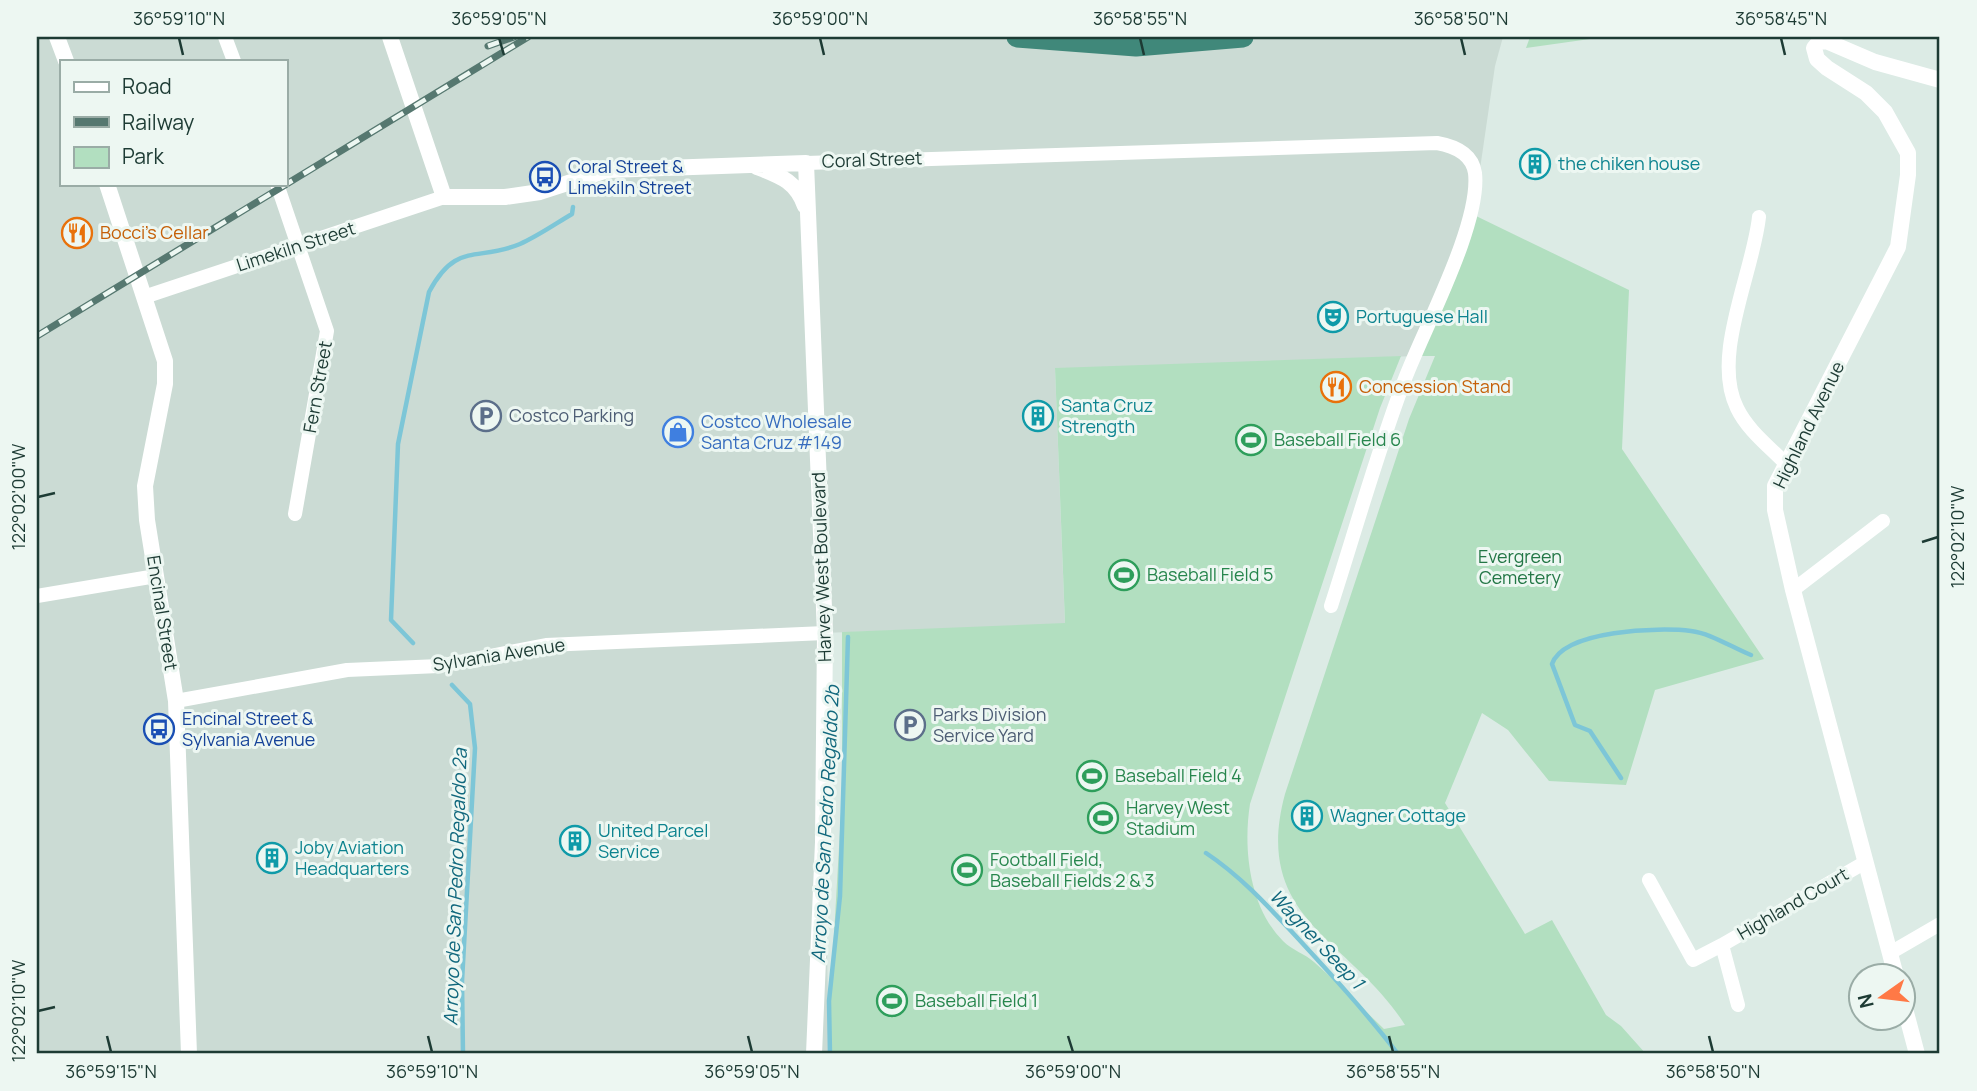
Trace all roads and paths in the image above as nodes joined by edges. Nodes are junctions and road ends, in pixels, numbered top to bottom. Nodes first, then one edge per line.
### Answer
1 (57, 37) edge
2 (225, 37) edge
3 (390, 37) edge
4 (1017, 37) edge
5 (1243, 37) edge
6 (65, 60) edge
7 (234, 60) edge
8 (1940, 80) edge
9 (806, 163) junction
10 (750, 165) junction
11 (108, 186) edge
12 (278, 186) edge
13 (444, 197) junction
14 (1759, 217) dead end
15 (809, 218) junction
16 (299, 247) junction
17 (146, 296) junction
18 (1787, 465) junction
19 (295, 514) dead end
20 (1883, 521) dead end
21 (156, 576) junction
22 (1793, 590) junction
23 (37, 596) edge
24 (1331, 606) dead end
25 (825, 633) junction
26 (176, 701) junction
27 (1864, 863) junction
28 (1648, 880) dead end
29 (1940, 924) edge
30 (1722, 945) junction
31 (1890, 953) junction
32 (1892, 962) edge
33 (1738, 1005) dead end
34 (1910, 1032) edge
35 (189, 1054) edge
36 (814, 1054) edge
37 (1915, 1054) edge

1 - 6 street
2 - 7 street
3 - 13 street
4 - 5 highway
8 - 18 street, Highland Avenue
9 - 10 street, Coral Street
9 - 15 street, Harvey West Boulevard
9 - 24 street, Coral Street
10 - 13 street, Coral Street
10 - 15 street
11 - 17 street, Encinal Street
12 - 16 street, Fern Street
13 - 16 street, Limekiln Street
14 - 18 street
15 - 25 street, Harvey West Boulevard
16 - 17 street, Limekiln Street
16 - 19 street, Fern Street
17 - 21 street, Encinal Street
18 - 22 street, Highland Avenue
20 - 22 street
21 - 23 street
21 - 26 street, Encinal Street
22 - 27 street, Highland Avenue
25 - 26 street, Sylvania Avenue
25 - 36 street, Harvey West Boulevard
26 - 35 street, Encinal Street
27 - 30 street, Highland Court
27 - 31 street, Highland Avenue
28 - 30 street, Highland Court
29 - 31 street
30 - 33 street, Highland Court
31 - 32 street, Highland Avenue
34 - 37 street

